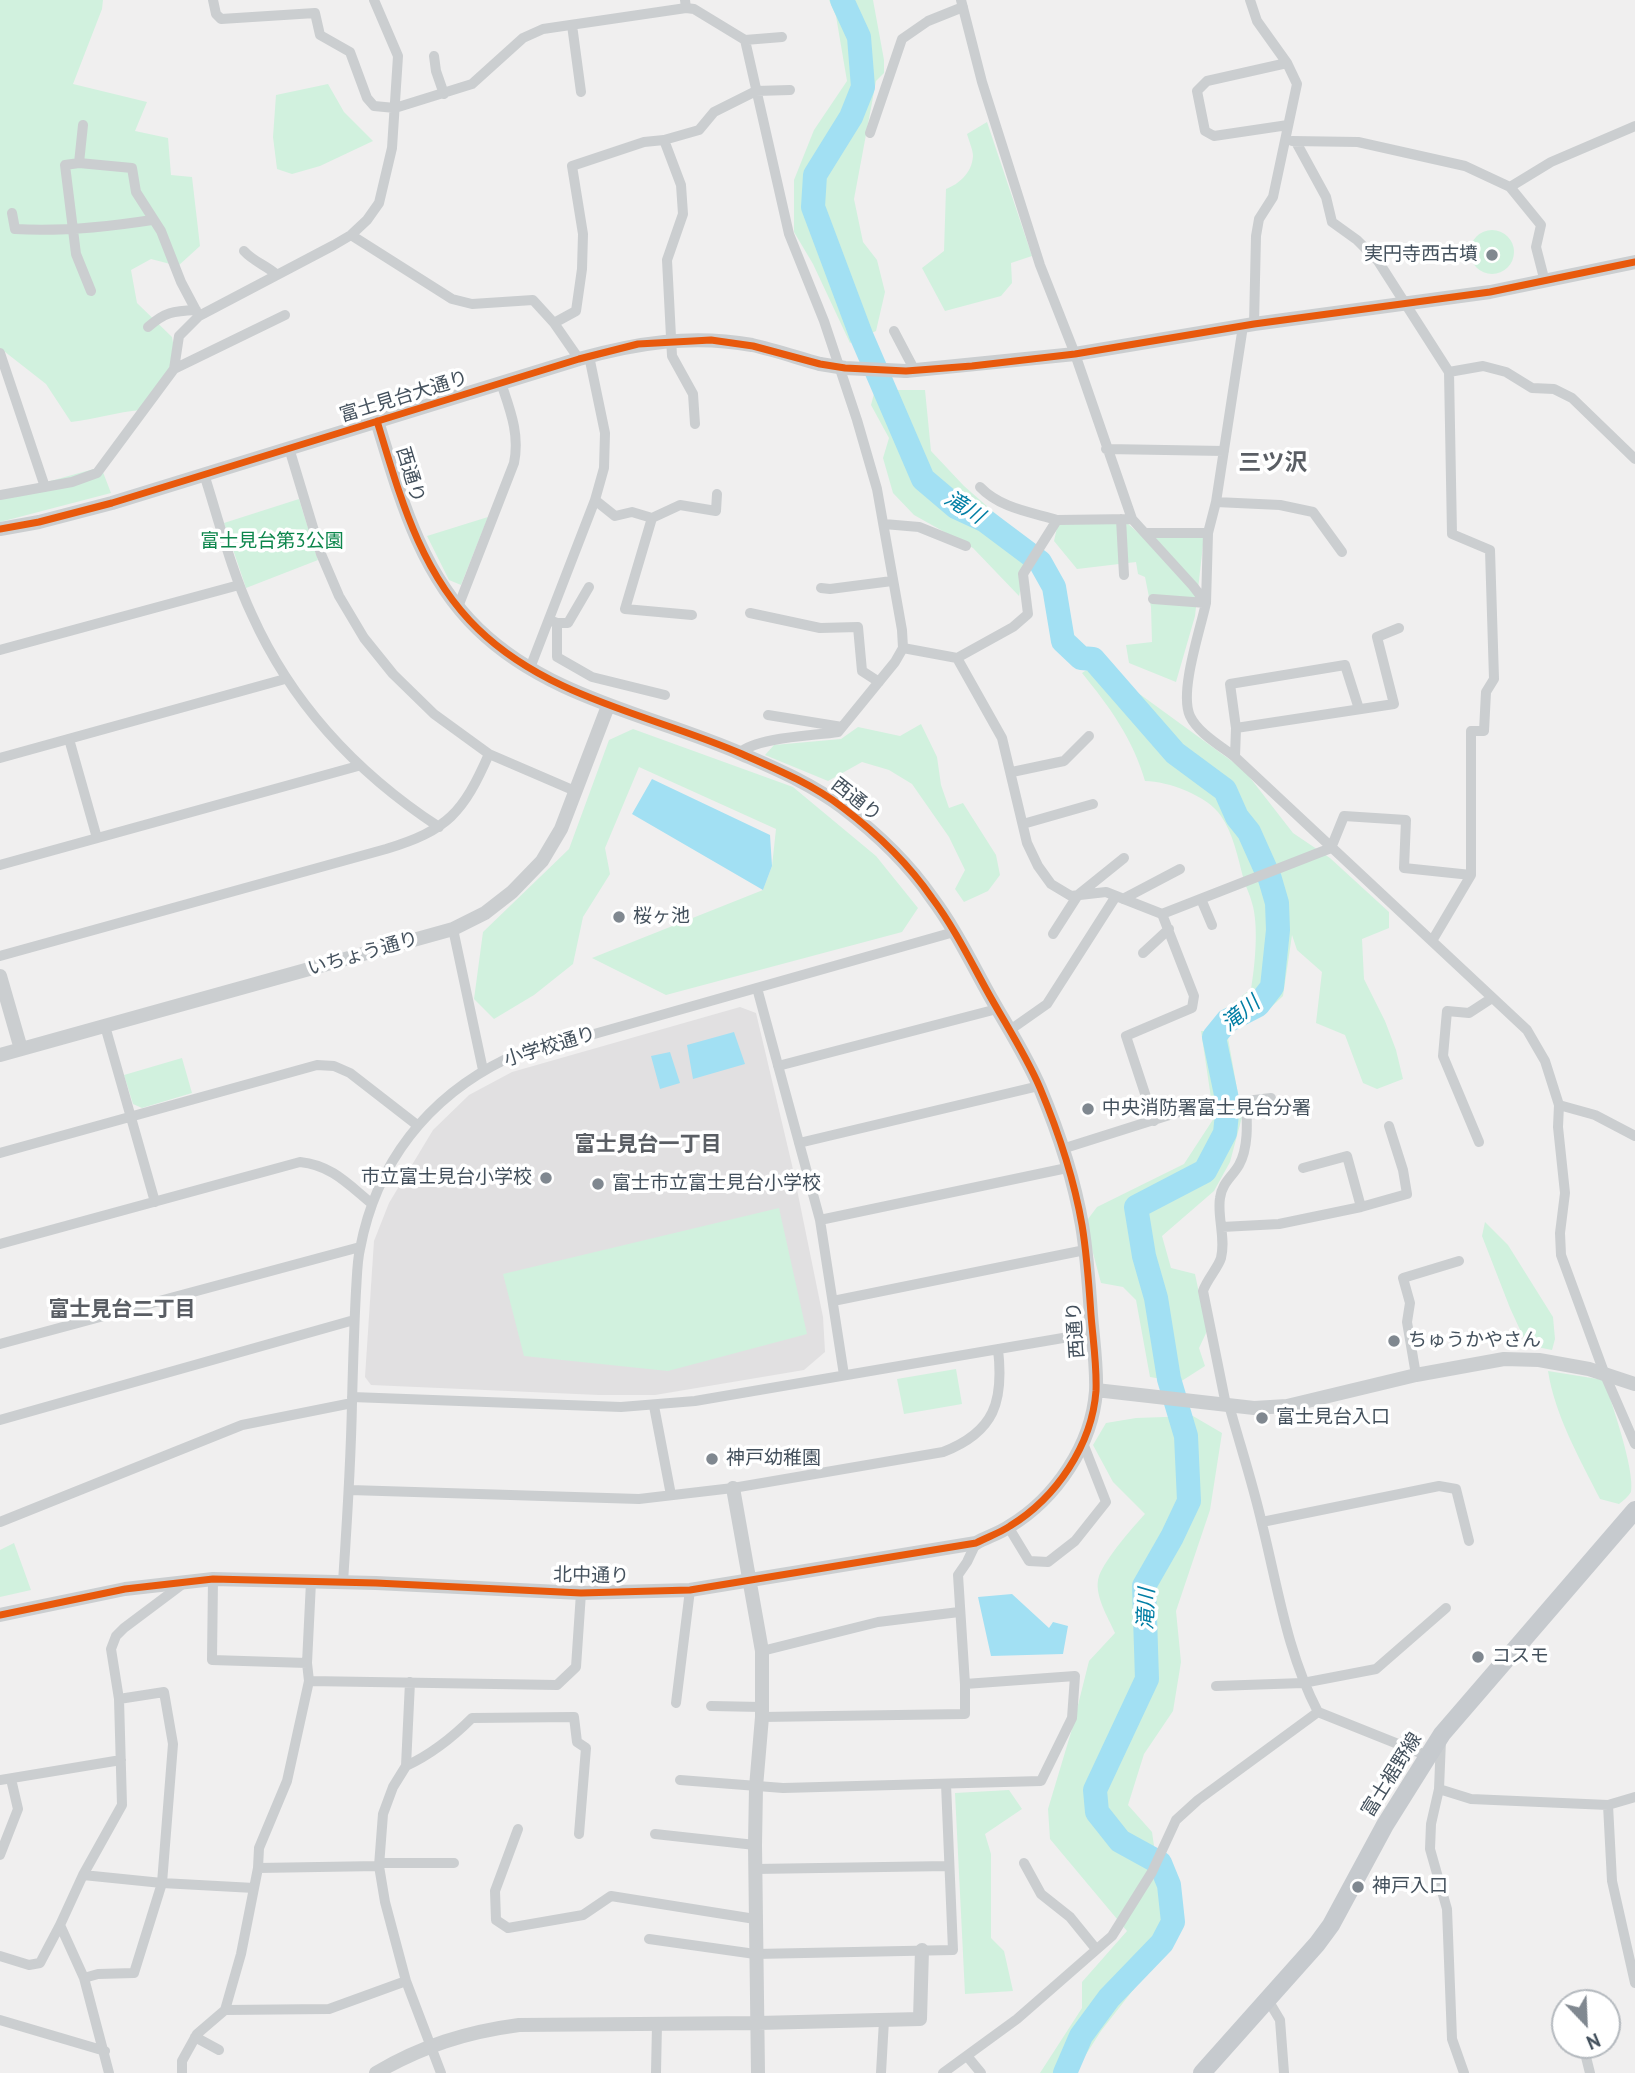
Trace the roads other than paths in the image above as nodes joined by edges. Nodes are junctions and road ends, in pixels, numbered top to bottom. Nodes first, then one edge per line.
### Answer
1 (213, 0) edge
2 (374, 0) edge
3 (1250, 0) edge
4 (686, 4) edge
5 (962, 4) edge
6 (572, 25) junction
7 (782, 37) dead end
8 (744, 40) junction
9 (434, 56) dead end
10 (1287, 63) junction
11 (790, 90) dead end
12 (581, 92) dead end
13 (756, 92) junction
14 (444, 94) junction
15 (395, 108) junction
16 (83, 125) dead end
17 (1288, 125) junction
18 (1635, 126) edge
19 (870, 133) dead end
20 (664, 140) junction
21 (1284, 140) junction
22 (1296, 142) junction
23 (79, 163) junction
24 (1510, 187) junction
25 (12, 213) dead end
26 (152, 220) junction
27 (74, 229) junction
28 (351, 235) junction
29 (244, 251) dead end
30 (1634, 267) edge
31 (277, 275) junction
32 (1545, 282) junction
33 (90, 291) dead end
34 (1405, 304) junction
35 (197, 313) junction
36 (285, 315) dead end
37 (554, 323) junction
38 (1249, 325) junction
39 (148, 327) dead end
40 (894, 331) dead end
41 (671, 340) junction
42 (0, 354) edge
43 (1075, 354) junction
44 (584, 357) junction
45 (174, 369) junction
46 (910, 371) junction
47 (1449, 372) junction
48 (501, 383) junction
49 (377, 421) junction
50 (695, 424) dead end
51 (289, 448) junction
52 (1106, 449) junction
53 (1224, 451) junction
54 (1635, 459) edge
55 (204, 474) junction
56 (980, 486) dead end
57 (45, 487) junction
58 (717, 494) dead end
59 (0, 495) edge
60 (595, 500) junction
61 (1216, 502) junction
62 (653, 518) junction
63 (1126, 519) junction
64 (1057, 520) junction
65 (884, 524) junction
66 (0, 529) edge
67 (1145, 533) junction
68 (1208, 533) junction
69 (966, 546) dead end
70 (1342, 552) dead end
71 (1124, 575) dead end
72 (892, 581) junction
73 (239, 585) junction
74 (589, 587) dead end
75 (821, 588) dead end
76 (1153, 599) dead end
77 (1206, 603) junction
78 (458, 607) junction
79 (750, 613) dead end
80 (692, 615) dead end
81 (553, 622) junction
82 (1399, 628) dead end
83 (903, 648) junction
84 (0, 650) edge
85 (957, 658) junction
86 (530, 668) junction
87 (285, 679) junction
88 (879, 682) junction
89 (665, 695) dead end
90 (608, 706) junction
91 (1359, 709) junction
92 (768, 715) dead end
93 (842, 727) junction
94 (1236, 728) junction
95 (1089, 736) dead end
96 (69, 739) junction
97 (739, 753) junction
98 (489, 754) junction
99 (1235, 757) junction
100 (0, 758) edge
101 (358, 766) junction
102 (1012, 772) junction
103 (575, 791) junction
104 (1093, 804) dead end
105 (1023, 824) junction
106 (439, 827) junction
107 (97, 838) junction
108 (1331, 848) junction
109 (1124, 858) dead end
110 (0, 865) edge
111 (1180, 869) dead end
112 (1471, 875) junction
113 (1078, 895) junction
114 (1120, 897) junction
115 (1201, 898) junction
116 (1162, 914) junction
117 (1212, 925) dead end
118 (453, 929) junction
119 (1169, 929) junction
120 (954, 932) junction
121 (1053, 934) dead end
122 (1433, 940) junction
123 (1143, 953) dead end
124 (0, 956) edge
125 (0, 976) edge
126 (757, 988) junction
127 (1492, 998) junction
128 (997, 1009) junction
129 (105, 1026) junction
130 (1010, 1030) junction
131 (21, 1049) junction
132 (0, 1055) edge
133 (778, 1066) junction
134 (482, 1070) junction
135 (1039, 1086) junction
136 (1272, 1098) dead end
137 (1559, 1105) junction
138 (1178, 1112) dead end
139 (131, 1117) junction
140 (1154, 1121) junction
141 (417, 1125) junction
142 (1389, 1126) dead end
143 (1635, 1136) edge
144 (1479, 1142) dead end
145 (799, 1143) junction
146 (1062, 1149) junction
147 (0, 1153) edge
148 (1067, 1168) junction
149 (1303, 1168) dead end
150 (155, 1202) junction
151 (371, 1203) junction
152 (1361, 1207) junction
153 (820, 1220) junction
154 (1222, 1227) junction
155 (0, 1244) edge
156 (360, 1247) junction
157 (1085, 1250) junction
158 (1458, 1261) dead end
159 (833, 1301) junction
160 (354, 1320) junction
161 (1092, 1333) junction
162 (0, 1344) edge
163 (998, 1349) junction
164 (844, 1375) junction
165 (1605, 1375) junction
166 (1416, 1376) junction
167 (1635, 1384) edge
168 (1096, 1390) junction
169 (352, 1400) junction
170 (1224, 1404) junction
171 (654, 1406) junction
172 (0, 1420) edge
173 (1083, 1443) junction
174 (1635, 1444) edge
175 (733, 1489) junction
176 (350, 1490) junction
177 (671, 1495) junction
178 (1635, 1510) edge
179 (0, 1522) edge
180 (1262, 1522) junction
181 (1009, 1528) junction
182 (1469, 1541) dead end
183 (976, 1543) junction
184 (213, 1579) junction
185 (186, 1581) junction
186 (749, 1581) junction
187 (311, 1582) junction
188 (343, 1583) junction
189 (690, 1590) junction
190 (581, 1593) junction
191 (1446, 1608) dead end
192 (959, 1612) junction
193 (0, 1615) edge
194 (762, 1651) junction
195 (307, 1662) junction
196 (309, 1681) junction
197 (410, 1682) junction
198 (1303, 1683) junction
199 (965, 1684) junction
200 (1216, 1686) dead end
201 (120, 1699) junction
202 (676, 1703) dead end
203 (712, 1706) dead end
204 (762, 1712) junction
205 (1318, 1712) junction
206 (1442, 1734) junction
207 (1428, 1756) junction
208 (121, 1760) junction
209 (406, 1766) junction
210 (5, 1779) edge
211 (680, 1780) dead end
212 (946, 1784) junction
213 (756, 1787) junction
214 (1439, 1789) junction
215 (1635, 1797) edge
216 (1608, 1805) junction
217 (518, 1829) dead end
218 (579, 1834) dead end
219 (654, 1834) dead end
220 (755, 1845) junction
221 (0, 1855) edge
222 (454, 1863) dead end
223 (1024, 1863) dead end
224 (379, 1865) junction
225 (949, 1867) junction
226 (258, 1868) junction
227 (755, 1869) junction
228 (83, 1875) junction
229 (162, 1883) junction
230 (254, 1888) junction
231 (755, 1919) junction
232 (60, 1925) junction
233 (649, 1939) dead end
234 (1096, 1949) junction
235 (922, 1951) junction
236 (755, 1954) junction
237 (0, 1956) edge
238 (84, 1978) junction
239 (406, 1981) junction
240 (1635, 1983) edge
241 (1268, 2000) junction
242 (225, 2010) junction
243 (0, 2020) edge
244 (884, 2020) junction
245 (758, 2023) junction
246 (657, 2024) junction
247 (195, 2037) junction
248 (429, 2046) junction
249 (219, 2050) dead end
250 (105, 2051) junction
251 (967, 2056) junction
252 (109, 2073) edge
253 (182, 2073) edge
254 (376, 2073) edge
255 (441, 2073) edge
256 (656, 2073) edge
257 (758, 2073) edge
258 (881, 2073) edge
259 (943, 2073) edge
260 (981, 2073) edge
261 (1202, 2073) edge
262 (1284, 2073) edge
263 (1464, 2073) edge

1 - 15 street
2 - 15 street
3 - 10 street
4 - 6 street
4 - 8 street
5 - 19 street
5 - 43 street
6 - 12 street
6 - 14 street
7 - 8 street
8 - 13 street
9 - 14 street
10 - 17 street
10 - 17 street
11 - 13 street
13 - 20 street
13 - 65 street
14 - 15 street
15 - 28 street
16 - 23 street
17 - 21 street
18 - 24 street
20 - 37 street
20 - 41 street
21 - 22 street
21 - 38 street
22 - 24 street
22 - 34 street
23 - 26 street
23 - 27 street
24 - 32 street
25 - 27 street
26 - 27 street
26 - 35 street
27 - 33 street
28 - 31 street
28 - 37 street
29 - 31 street
30 - 32 street, 富士見台大通り
31 - 35 street
32 - 34 street, 富士見台大通り
34 - 38 street, 富士見台大通り
34 - 47 street
35 - 39 street
35 - 45 street
36 - 45 street
37 - 44 street
38 - 43 street, 富士見台大通り
38 - 53 street
40 - 46 street
41 - 44 street, 富士見台大通り
41 - 46 street, 富士見台大通り, bridge
41 - 50 street
42 - 57 street
43 - 46 street, 富士見台大通り
43 - 52 street
44 - 48 street, 富士見台大通り
44 - 60 street
45 - 57 street
47 - 54 street
47 - 112 street
48 - 49 street, 富士見台大通り
48 - 78 street
49 - 51 street, 富士見台大通り
49 - 78 street, 西通り
51 - 55 street, 富士見台大通り
51 - 98 street
52 - 53 street
52 - 63 street
53 - 61 street
55 - 66 street, 富士見台大通り
55 - 73 street
56 - 64 street
57 - 59 street
58 - 62 street
60 - 62 street
60 - 81 street
61 - 68 street
61 - 70 street
62 - 80 street
63 - 64 street
63 - 67 street
63 - 71 street
64 - 85 street
65 - 69 street
65 - 72 street
67 - 68 street
67 - 77 street
68 - 77 street
72 - 75 street
72 - 83 street
73 - 84 street
73 - 87 street
74 - 81 street
76 - 77 street
77 - 99 street
78 - 86 street, 西通り
79 - 88 street
81 - 86 street
81 - 89 street
82 - 91 street
83 - 85 street
83 - 88 street
85 - 102 street
86 - 90 street, 西通り
87 - 96 street
87 - 101 street
88 - 93 street
90 - 97 street, 西通り
90 - 103 street, いちょう通り
91 - 94 street
91 - 94 street
92 - 93 street
93 - 97 street
94 - 99 street
95 - 102 street
96 - 100 street
96 - 107 street
97 - 120 street, 西通り
98 - 103 street
98 - 106 street
99 - 108 street
101 - 106 street
101 - 107 street
102 - 105 street
103 - 118 street, いちょう通り
104 - 105 street
105 - 113 street
106 - 124 street
107 - 110 street
108 - 112 street
108 - 115 street
108 - 122 street
109 - 113 street
111 - 114 street
112 - 122 street
113 - 114 street
113 - 121 street
114 - 116 street
114 - 130 street
115 - 116 street
115 - 117 street
116 - 119 street
118 - 129 street, いちょう通り
118 - 134 street
119 - 123 street
119 - 140 street
120 - 126 street, 小学校通り
120 - 128 street, 西通り
122 - 127 street
125 - 131 street
126 - 133 street
126 - 134 street, 小学校通り
127 - 137 street
127 - 144 street
128 - 130 street, 西通り
128 - 133 street
129 - 131 street, いちょう通り
129 - 139 street
130 - 135 street, 西通り
131 - 132 street, いちょう通り
133 - 145 street
134 - 141 street, 小学校通り
135 - 145 street
135 - 146 street, 西通り
136 - 154 street
137 - 143 street
137 - 165 street
138 - 140 street
139 - 141 street
139 - 147 street
139 - 150 street
140 - 146 street
141 - 151 street, 小学校通り
142 - 152 street
145 - 153 street
146 - 148 street, 西通り
148 - 153 street
148 - 157 street, 西通り
149 - 152 street
150 - 151 street
150 - 155 street
151 - 156 street, 小学校通り
152 - 154 street
153 - 159 street
154 - 170 street
156 - 160 street, 小学校通り
156 - 162 street
157 - 159 street
157 - 161 street, 西通り
158 - 166 street
159 - 164 street
160 - 169 street, 小学校通り
160 - 172 street
161 - 163 street
161 - 168 street, 西通り
163 - 164 street
163 - 175 street
164 - 171 street
165 - 166 street
165 - 167 street
165 - 174 street
166 - 170 street
168 - 170 street
168 - 173 street, 北中通り
169 - 171 street
169 - 176 street, 小学校通り
169 - 179 street
170 - 180 street
171 - 177 street
173 - 181 street, 北中通り
173 - 181 street
175 - 177 street
175 - 186 street
176 - 177 street
176 - 188 street, 小学校通り
178 - 206 main road, 富士裾野線
180 - 182 street
180 - 198 street
181 - 183 street, 北中通り
183 - 186 street, 北中通り
183 - 192 street
184 - 185 street, 北中通り
184 - 187 street, 北中通り
184 - 195 street
185 - 193 street, 北中通り
185 - 201 street
186 - 189 street, 北中通り
186 - 194 street
187 - 188 street, 北中通り
187 - 195 street
188 - 190 street, 北中通り
189 - 190 street, 北中通り
189 - 202 street
190 - 197 street
191 - 198 street
192 - 194 street
192 - 199 street
194 - 204 street
195 - 196 street
196 - 197 street
196 - 226 street
197 - 209 street
198 - 200 street
198 - 205 street
199 - 204 street
199 - 212 street
201 - 208 street
201 - 229 street
203 - 204 street
204 - 213 street
205 - 207 street
205 - 234 street
206 - 207 main road, 富士裾野線
206 - 214 street
207 - 241 main road, 富士裾野線
208 - 210 street
208 - 228 street
209 - 218 street
209 - 224 street
210 - 221 street
211 - 213 street
212 - 213 street
212 - 225 street
213 - 220 street
214 - 216 street
214 - 263 street
215 - 216 street
216 - 240 street
217 - 231 street
219 - 220 street
220 - 227 street
222 - 224 street
223 - 234 street
224 - 226 street
224 - 239 street
225 - 227 street
225 - 235 street
226 - 230 street
227 - 231 street
228 - 229 street
228 - 232 street
229 - 230 street
229 - 238 street
230 - 242 street
231 - 236 street
232 - 237 street
232 - 238 street
233 - 236 street
234 - 251 street
235 - 236 street
235 - 244 street
236 - 245 street
238 - 250 street
239 - 242 street
239 - 248 street
241 - 261 main road, 富士裾野線
241 - 262 street
242 - 247 street
243 - 250 street
244 - 245 street
244 - 258 street
245 - 246 street
245 - 257 street
246 - 248 street
246 - 256 street
247 - 249 street
247 - 253 street
248 - 254 street
248 - 255 street
250 - 252 street
251 - 259 street
251 - 260 street

